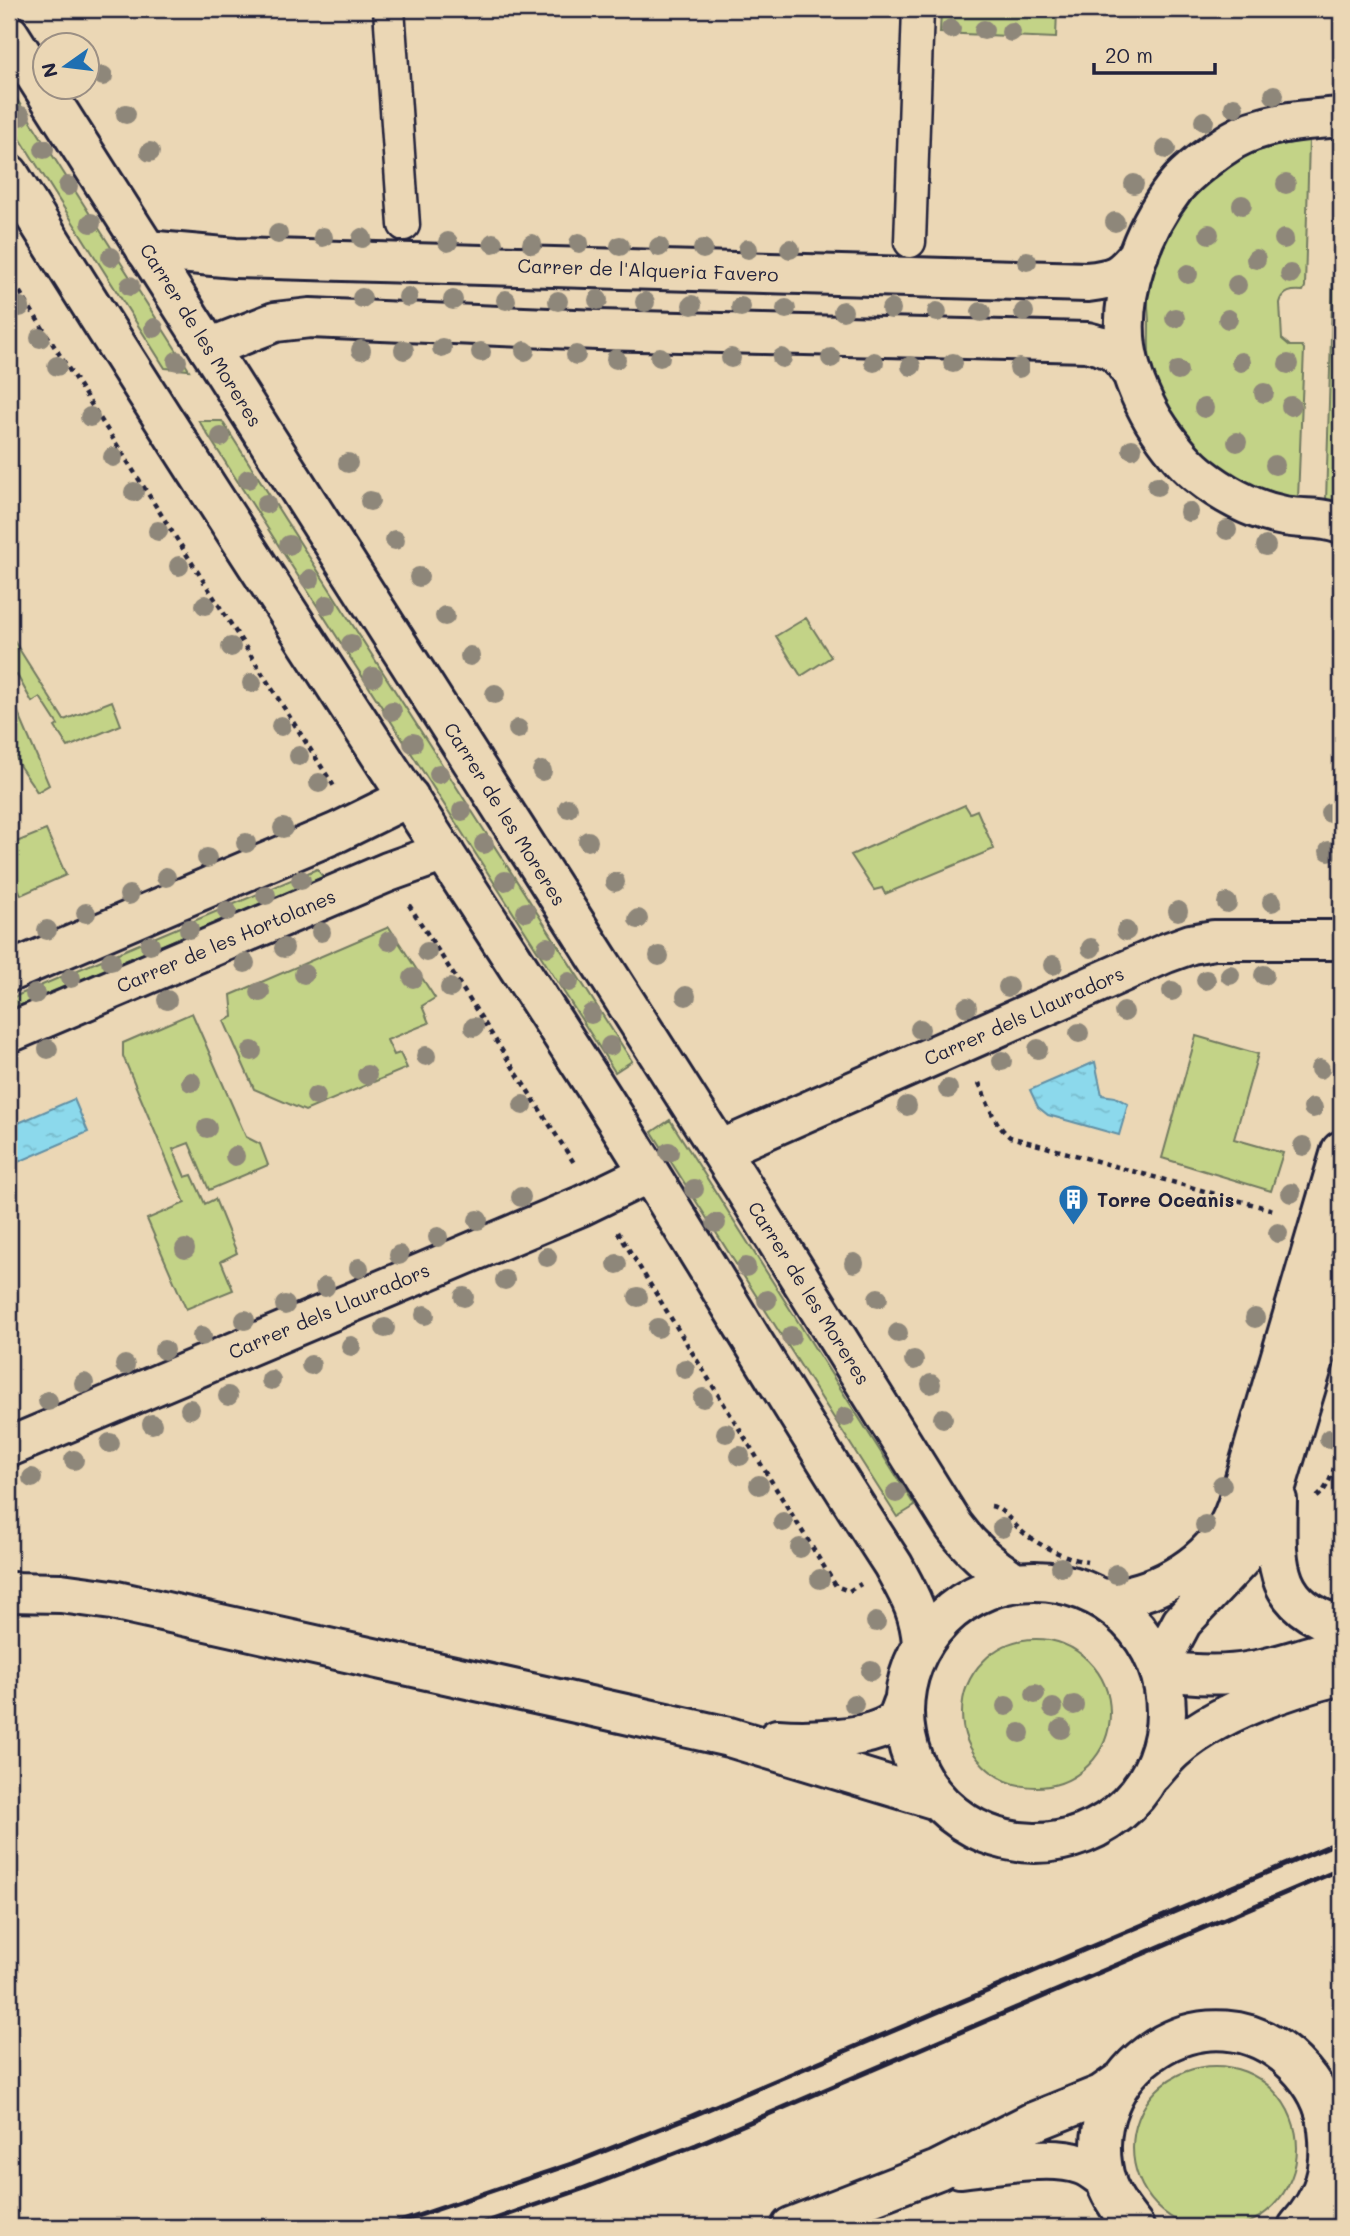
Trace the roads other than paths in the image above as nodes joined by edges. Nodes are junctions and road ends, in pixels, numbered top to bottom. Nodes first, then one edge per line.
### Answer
1 (389, 9) edge
2 (918, 9) edge
3 (9, 34) edge
4 (1341, 117) edge
5 (9, 174) edge
6 (404, 225) dead end
7 (910, 243) dead end
8 (146, 250) junction
9 (1139, 254) junction
10 (209, 348) junction
11 (1133, 376) junction
12 (1341, 524) edge
13 (409, 797) junction
14 (444, 852) junction
15 (1341, 940) edge
16 (9, 972) edge
17 (9, 1033) edge
18 (720, 1150) junction
19 (1341, 1151) edge
20 (649, 1173) junction
21 (1341, 1271) edge
22 (9, 1447) edge
23 (1277, 1483) junction
24 (1014, 1581) junction
25 (1099, 1581) junction
26 (9, 1592) edge
27 (1341, 1626) edge
28 (922, 1644) junction
29 (1341, 1648) edge
30 (1159, 1668) junction
31 (1341, 1675) edge
32 (903, 1704) junction
33 (729, 1737) junction
34 (1152, 1774) junction
35 (937, 1800) junction
36 (1121, 2081) junction
37 (1336, 2155) edge
38 (938, 2170) junction
39 (1106, 2180) junction
40 (1299, 2226) edge
41 (791, 2227) edge
42 (1135, 2227) edge
43 (1341, 2227) edge

1 - 6 street
2 - 7 street
3 - 8 main road, Carrer de les Moreres
4 - 9 main road
5 - 13 main road
8 - 9 main road, Carrer de l'Alqueria Favero
8 - 10 main road, Carrer de les Moreres
9 - 11 main road
10 - 11 main road
10 - 18 main road, Carrer de les Moreres
11 - 12 main road
13 - 14 main road
13 - 16 main road
14 - 17 main road, Carrer de les Hortolanes
14 - 20 main road
15 - 18 main road, Carrer dels Llauradors
18 - 24 main road, Carrer de les Moreres
19 - 25 main road
20 - 22 main road, Carrer dels Llauradors
20 - 28 main road
21 - 23 main road
23 - 27 main road
23 - 30 main road
24 - 25 main road
24 - 28 main road
25 - 30 main road
26 - 33 main road
28 - 32 main road
29 - 30 main road
30 - 34 main road
31 - 34 main road
32 - 33 main road
32 - 35 main road
33 - 35 main road
34 - 35 main road
36 - 37 main road
36 - 38 main road
36 - 39 main road
37 - 40 main road
38 - 39 main road
38 - 41 main road
39 - 42 main road
40 - 43 main road

